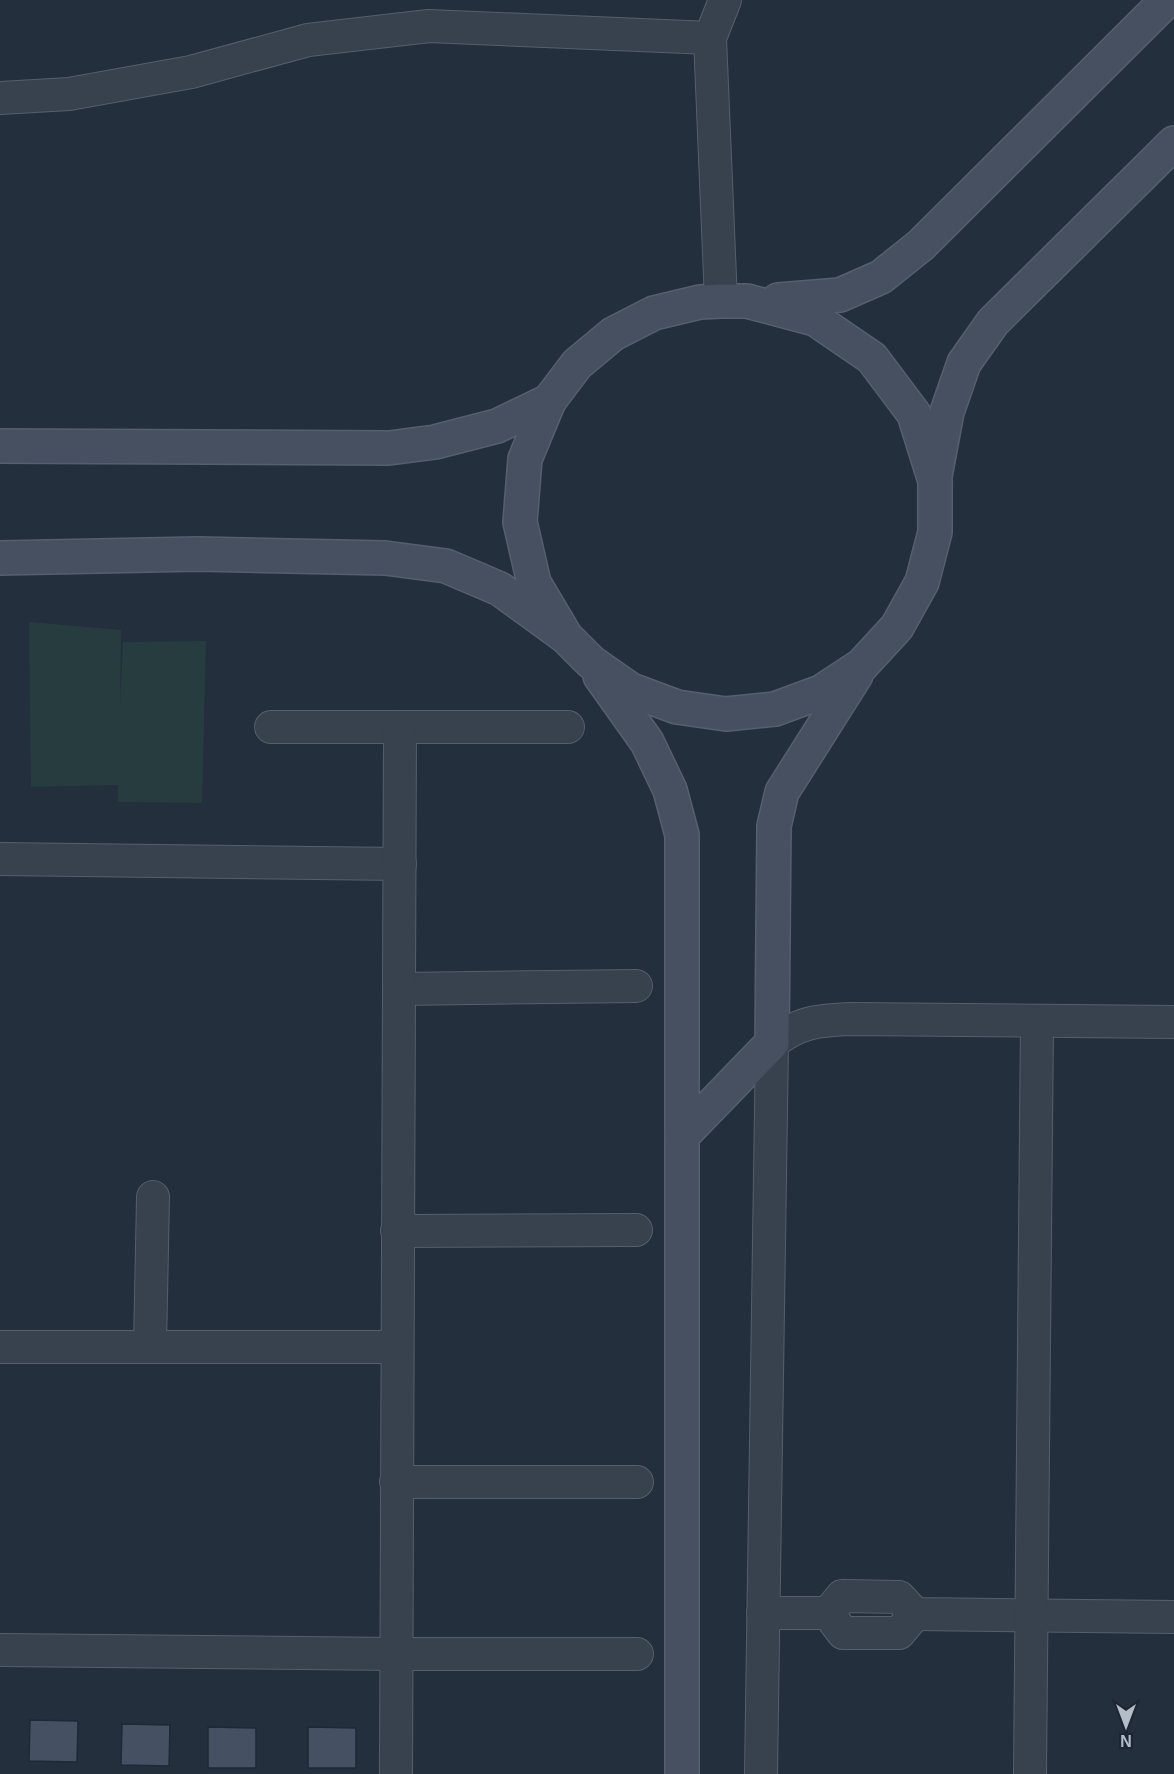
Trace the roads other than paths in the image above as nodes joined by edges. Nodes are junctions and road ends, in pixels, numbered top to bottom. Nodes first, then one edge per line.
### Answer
1 (725, 0) edge
2 (1167, 0) edge
3 (710, 38) junction
4 (0, 98) edge
5 (1174, 143) edge
6 (734, 301) junction
7 (549, 401) junction
8 (0, 446) edge
9 (935, 481) junction
10 (0, 558) edge
11 (566, 637) junction
12 (591, 662) junction
13 (862, 665) junction
14 (271, 727) dead end
15 (400, 727) junction
16 (568, 727) dead end
17 (0, 859) edge
18 (400, 864) junction
19 (636, 986) dead end
20 (399, 989) junction
21 (1037, 1021) junction
22 (1174, 1022) edge
23 (772, 1043) junction
24 (682, 1136) junction
25 (153, 1197) dead end
26 (636, 1230) dead end
27 (398, 1231) junction
28 (150, 1346) junction
29 (0, 1347) edge
30 (397, 1347) junction
31 (396, 1482) junction
32 (637, 1482) dead end
33 (763, 1613) junction
34 (1032, 1615) junction
35 (1174, 1617) edge
36 (0, 1650) edge
37 (395, 1654) junction
38 (637, 1654) dead end
39 (396, 1774) edge
40 (682, 1774) edge
41 (760, 1774) edge
42 (1030, 1774) edge

1 - 3 street
2 - 6 street
3 - 4 street
3 - 6 street
5 - 9 street
6 - 7 street
6 - 9 street
7 - 8 street
7 - 11 street
9 - 13 street
10 - 11 street
11 - 12 street
12 - 13 street
12 - 24 street
13 - 23 street
14 - 15 street
15 - 16 street
15 - 18 street
17 - 18 street
18 - 20 street
19 - 20 street
20 - 27 street
21 - 22 street
21 - 23 street
21 - 34 street
23 - 24 street
23 - 33 street
24 - 40 street
25 - 28 street
26 - 27 street
27 - 30 street
28 - 29 street
28 - 30 street
30 - 31 street
31 - 32 street
31 - 37 street
33 - 34 street
33 - 41 street
34 - 35 street
34 - 42 street
36 - 37 street
37 - 38 street
37 - 39 street

